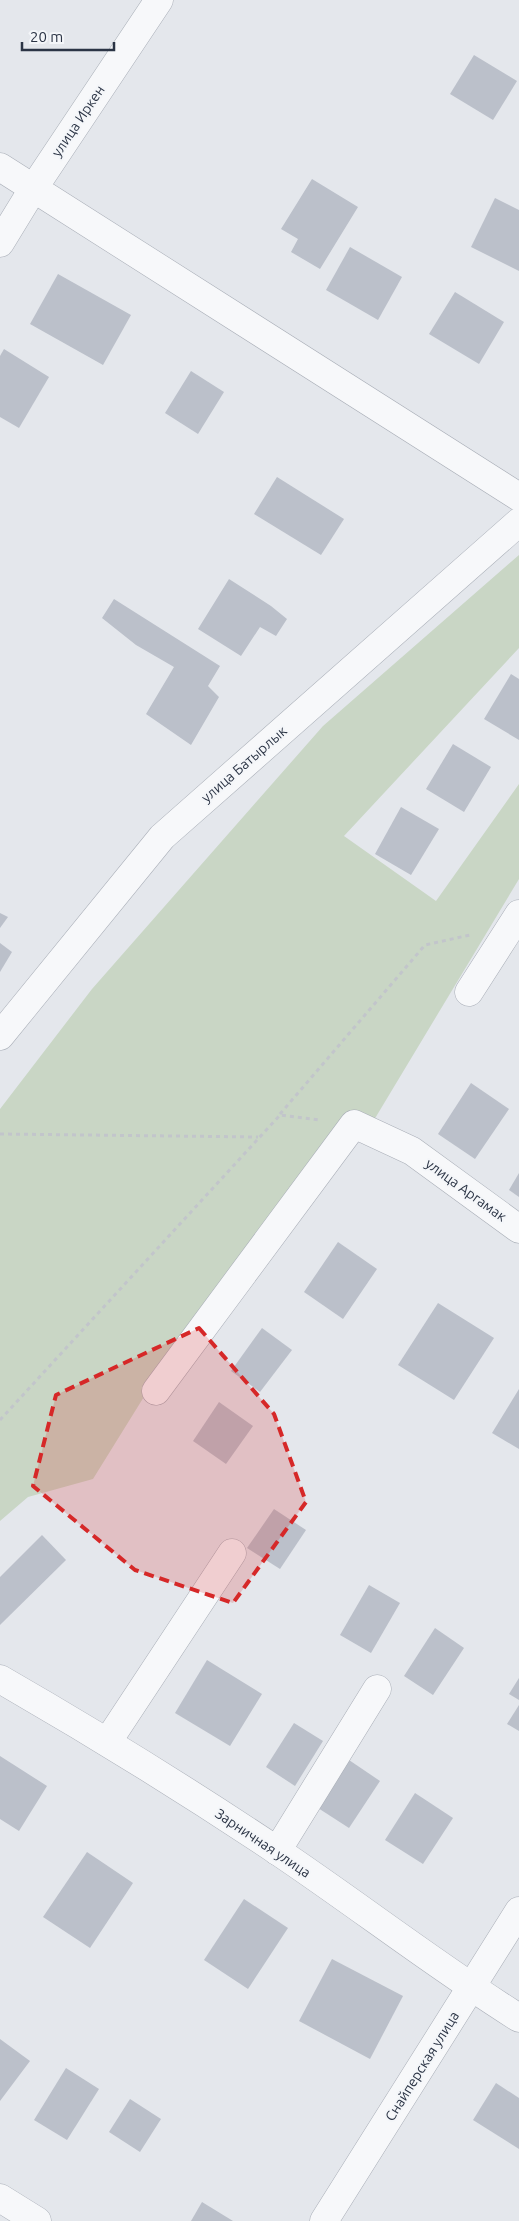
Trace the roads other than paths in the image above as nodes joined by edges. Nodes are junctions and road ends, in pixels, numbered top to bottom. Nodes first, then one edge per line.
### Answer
1 (159, 0) edge
2 (0, 167) edge
3 (33, 189) junction
4 (0, 243) edge
5 (519, 497) edge
6 (519, 522) edge
7 (515, 920) edge
8 (469, 992) dead end
9 (4, 1026) edge
10 (519, 1229) edge
11 (156, 1391) dead end
12 (232, 1553) dead end
13 (0, 1679) edge
14 (376, 1689) dead end
15 (108, 1742) junction
16 (277, 1851) junction
17 (519, 1911) edge
18 (471, 1988) junction
19 (519, 2018) edge
20 (0, 2198) edge
21 (37, 2221) edge
22 (324, 2221) edge

1 - 3 street, улица Иркен
2 - 3 street
3 - 4 street, улица Иркен
3 - 5 street
6 - 9 street, улица Батырлык
7 - 8 street
10 - 11 street, улица Аргамак
12 - 15 street
13 - 15 street, Зарничная улица
14 - 16 street
15 - 16 street, Зарничная улица
16 - 18 street, Зарничная улица
17 - 18 street, Снайперская улица
18 - 19 street, Зарничная улица
18 - 22 street, Снайперская улица
20 - 21 street

